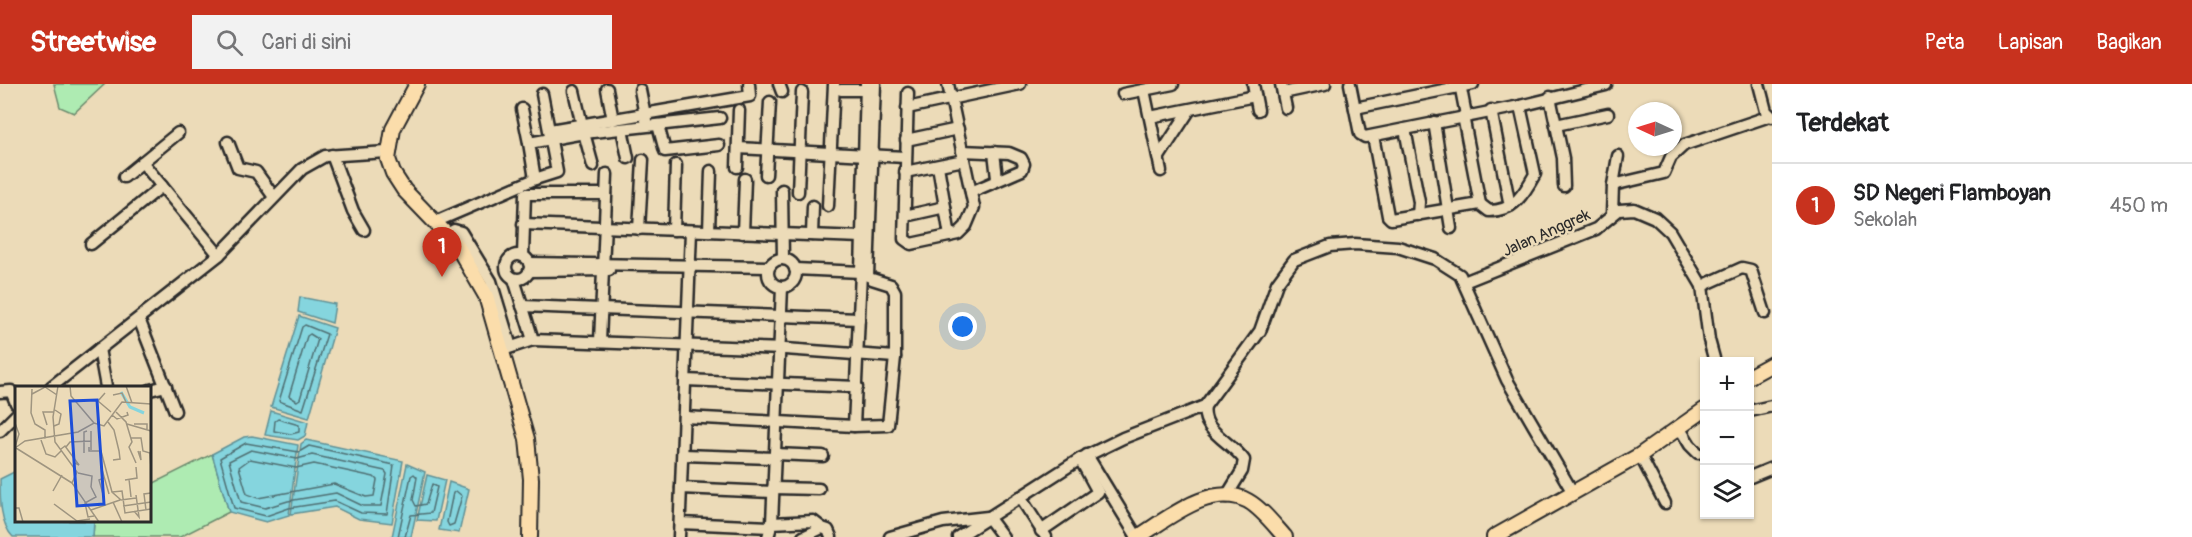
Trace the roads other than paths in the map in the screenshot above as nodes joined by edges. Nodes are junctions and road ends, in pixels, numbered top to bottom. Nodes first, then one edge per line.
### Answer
1 (417, 84) edge
2 (749, 84) edge
3 (948, 84) edge
4 (1020, 84) edge
5 (1173, 84) edge
6 (1253, 84) edge
7 (1325, 84) edge
8 (1350, 84) edge
9 (1473, 84) edge
10 (1759, 84) edge
11 (1460, 85) edge
12 (1606, 85) edge
13 (869, 86) edge
14 (1158, 86) edge
15 (837, 87) edge
16 (1282, 88) edge
17 (607, 89) dead end
18 (1560, 89) edge
19 (640, 90) dead end
20 (1144, 90) junction
21 (574, 91) dead end
22 (802, 92) dead end
23 (908, 93) dead end
24 (542, 94) dead end
25 (1124, 94) dead end
26 (1255, 96) junction
27 (1550, 97) junction
28 (951, 99) junction
29 (770, 102) dead end
30 (1520, 106) junction
31 (907, 108) junction
32 (1287, 108) dead end
33 (1355, 108) junction
34 (522, 110) dead end
35 (739, 110) dead end
36 (1258, 110) dead end
37 (1491, 110) junction
38 (1189, 111) junction
39 (1608, 114) dead end
40 (1464, 116) junction
41 (1771, 116) edge
42 (1150, 117) junction
43 (720, 118) dead end
44 (613, 120) junction
45 (650, 122) junction
46 (1434, 122) junction
47 (1556, 125) junction
48 (583, 129) junction
49 (622, 129) junction
50 (958, 129) junction
51 (1405, 129) junction
52 (178, 132) dead end
53 (551, 134) junction
54 (1367, 136) junction
55 (906, 140) junction
56 (228, 142) dead end
57 (529, 143) junction
58 (719, 145) dead end
59 (738, 148) junction
60 (767, 150) junction
61 (799, 151) junction
62 (387, 152) junction
63 (994, 152) junction
64 (831, 153) junction
65 (332, 155) junction
66 (868, 155) junction
67 (963, 155) junction
68 (1618, 156) dead end
69 (905, 157) junction
70 (1159, 157) junction
71 (628, 158) dead end
72 (643, 160) dead end
73 (142, 162) junction
74 (676, 165) dead end
75 (938, 165) junction
76 (592, 166) dead end
77 (737, 167) dead end
78 (711, 171) dead end
79 (1161, 171) dead end
80 (905, 172) junction
81 (607, 174) dead end
82 (766, 175) dead end
83 (124, 177) dead end
84 (998, 178) junction
85 (535, 179) junction
86 (746, 179) dead end
87 (905, 184) junction
88 (1613, 185) junction
89 (162, 186) junction
90 (1564, 186) dead end
91 (782, 190) dead end
92 (798, 192) dead end
93 (971, 192) junction
94 (606, 194) junction
95 (274, 197) junction
96 (1480, 204) junction
97 (813, 206) dead end
98 (828, 206) dead end
99 (1510, 206) junction
100 (945, 207) junction
101 (1450, 209) junction
102 (917, 213) junction
103 (1612, 214) junction
104 (1418, 215) junction
105 (905, 216) junction
106 (435, 222) junction
107 (523, 224) junction
108 (605, 227) junction
109 (1451, 228) dead end
110 (639, 229) junction
111 (364, 230) dead end
112 (674, 230) junction
113 (691, 231) junction
114 (709, 231) junction
115 (744, 233) junction
116 (781, 234) junction
117 (812, 235) junction
118 (950, 236) junction
119 (862, 237) junction
120 (91, 243) dead end
121 (219, 255) junction
122 (783, 259) junction
123 (506, 262) junction
124 (527, 263) junction
125 (603, 266) junction
126 (690, 269) junction
127 (479, 270) junction
128 (769, 271) junction
129 (795, 273) junction
130 (866, 276) junction
131 (511, 277) junction
132 (1464, 282) junction
133 (486, 283) junction
134 (1702, 286) junction
135 (782, 287) junction
136 (522, 306) junction
137 (602, 309) junction
138 (688, 312) junction
139 (1765, 313) dead end
140 (780, 316) junction
141 (139, 319) junction
142 (859, 319) junction
143 (533, 340) junction
144 (600, 342) junction
145 (687, 346) junction
146 (99, 348) junction
147 (507, 348) junction
148 (778, 349) junction
149 (858, 354) junction
150 (895, 357) junction
151 (1714, 357) edge
152 (1772, 364) edge
153 (1754, 373) edge
154 (685, 380) junction
155 (777, 384) junction
156 (52, 386) edge
157 (106, 386) edge
158 (166, 386) junction
159 (857, 387) junction
160 (152, 390) edge
161 (0, 392) edge
162 (15, 401) edge
163 (1205, 406) junction
164 (1772, 406) edge
165 (1754, 410) edge
166 (175, 411) dead end
167 (1700, 416) edge
168 (15, 417) edge
169 (684, 417) junction
170 (776, 420) junction
171 (854, 426) junction
172 (1679, 427) junction
173 (0, 431) edge
174 (1698, 453) dead end
175 (682, 455) junction
176 (1640, 455) junction
177 (775, 456) junction
178 (823, 456) dead end
179 (1084, 457) junction
180 (1772, 468) edge
181 (1754, 475) edge
182 (681, 488) junction
183 (819, 489) dead end
184 (773, 490) junction
185 (1572, 491) junction
186 (1226, 496) junction
187 (1020, 497) junction
188 (1665, 503) dead end
189 (988, 517) junction
190 (680, 523) junction
191 (822, 528) junction
192 (770, 529) edge
193 (1043, 534) edge
194 (530, 537) edge
195 (679, 537) edge
196 (803, 537) edge
197 (831, 537) edge
198 (890, 537) edge
199 (959, 537) edge
200 (1002, 537) edge
201 (1137, 537) edge
202 (1285, 537) edge
203 (1494, 537) edge

1 - 62 main road
2 - 45 street
3 - 28 street
4 - 28 street
5 - 14 street
6 - 26 street
7 - 16 street
8 - 33 street
9 - 11 street
10 - 41 street
11 - 33 street
11 - 40 street
12 - 18 street
13 - 15 street
13 - 66 street
14 - 20 street
15 - 64 street
16 - 32 street
17 - 44 street
18 - 27 street
19 - 45 street
20 - 25 street
20 - 42 street
21 - 48 street
22 - 61 street
23 - 31 street
24 - 53 street
26 - 36 street
26 - 38 street
27 - 30 street
27 - 47 street
28 - 31 street
28 - 50 street
29 - 60 street
30 - 37 street
30 - 99 street
31 - 55 street
33 - 54 street
34 - 57 street
35 - 59 street
37 - 40 street
37 - 99 street
38 - 42 street
38 - 70 street
39 - 47 street
40 - 46 street
40 - 96 street
41 - 88 street
42 - 70 street
43 - 45 street
44 - 45 street
44 - 48 street
45 - 49 street
45 - 58 street
46 - 51 street
46 - 101 street
47 - 90 street
48 - 49 street
48 - 53 street
48 - 76 street
49 - 71 street
50 - 55 street
50 - 67 street
51 - 54 street
51 - 104 street
52 - 73 street
53 - 57 street
53 - 85 street
54 - 104 street
55 - 69 street
56 - 95 street
57 - 85 street
59 - 60 street
59 - 77 street
60 - 61 street
60 - 82 street
61 - 64 street
61 - 92 street
62 - 65 street
62 - 106 main road
63 - 67 street
63 - 84 street
63 - 84 street
64 - 66 street
64 - 98 street
65 - 95 street
65 - 111 street
66 - 69 street
66 - 119 street
66 - 130 street
67 - 75 street
67 - 93 street
68 - 88 street
69 - 80 street
70 - 79 street
72 - 110 street
73 - 83 street
73 - 89 street
74 - 112 street
75 - 80 street
75 - 100 street
78 - 114 street
80 - 87 street
81 - 94 street
84 - 93 street
85 - 106 street
86 - 115 street
87 - 102 street
87 - 105 street
88 - 103 street
89 - 120 street
89 - 121 street
91 - 116 street
93 - 118 street
94 - 107 street
94 - 108 street
95 - 121 street
96 - 99 street
96 - 101 street
97 - 117 street
100 - 102 street
100 - 118 street
101 - 104 street
101 - 109 street
102 - 105 street
103 - 132 street, Jalan Anggrek
103 - 134 street, Jalan Anggrek
105 - 118 street
106 - 127 main road
107 - 108 street
107 - 124 street
108 - 110 street
108 - 125 street
110 - 112 street
112 - 113 street
113 - 114 street
113 - 126 street
114 - 115 street
115 - 116 street
116 - 117 street
116 - 122 street
117 - 119 street
119 - 130 street
121 - 141 street
122 - 128 street
122 - 129 street
123 - 124 street
123 - 127 street
123 - 131 street
124 - 125 street
124 - 131 street
125 - 126 street
125 - 137 street
126 - 128 street
126 - 138 street
127 - 133 main road
128 - 135 street
129 - 130 street
129 - 135 street
130 - 142 street
130 - 150 street
131 - 133 street
131 - 136 street
132 - 163 street
132 - 185 street
133 - 147 main road
134 - 139 street
134 - 151 street, Jalan Anggrek
135 - 140 street
136 - 137 street
136 - 143 street
137 - 138 street
137 - 144 street
138 - 140 street
138 - 145 street
140 - 142 street
140 - 148 street
141 - 146 street
141 - 158 street
142 - 149 street
143 - 144 street
143 - 147 street
144 - 145 street
145 - 148 street
145 - 154 street
146 - 156 street
146 - 157 street
147 - 194 main road
148 - 149 street
148 - 155 street
149 - 150 street
149 - 159 street
150 - 171 street
152 - 153 main road
154 - 155 street
154 - 169 street
155 - 159 street
155 - 170 street
158 - 160 street
158 - 166 street
159 - 171 street
161 - 162 street
163 - 179 street
163 - 186 street
164 - 165 street
167 - 172 main road
168 - 173 street
169 - 170 street
169 - 175 street
170 - 171 street
170 - 177 street
172 - 174 street
172 - 176 main road
175 - 177 street
175 - 182 street
176 - 185 main road
176 - 188 street
177 - 178 street
177 - 184 street
179 - 187 street
179 - 193 street
179 - 201 street
180 - 181 street
182 - 184 street
182 - 190 street
183 - 184 street
184 - 192 street
185 - 203 main road
186 - 201 main road
186 - 202 main road
187 - 189 street
187 - 193 street
189 - 198 street
189 - 199 street
189 - 200 street
190 - 192 street
190 - 195 street
191 - 192 street
191 - 196 street
191 - 197 street

